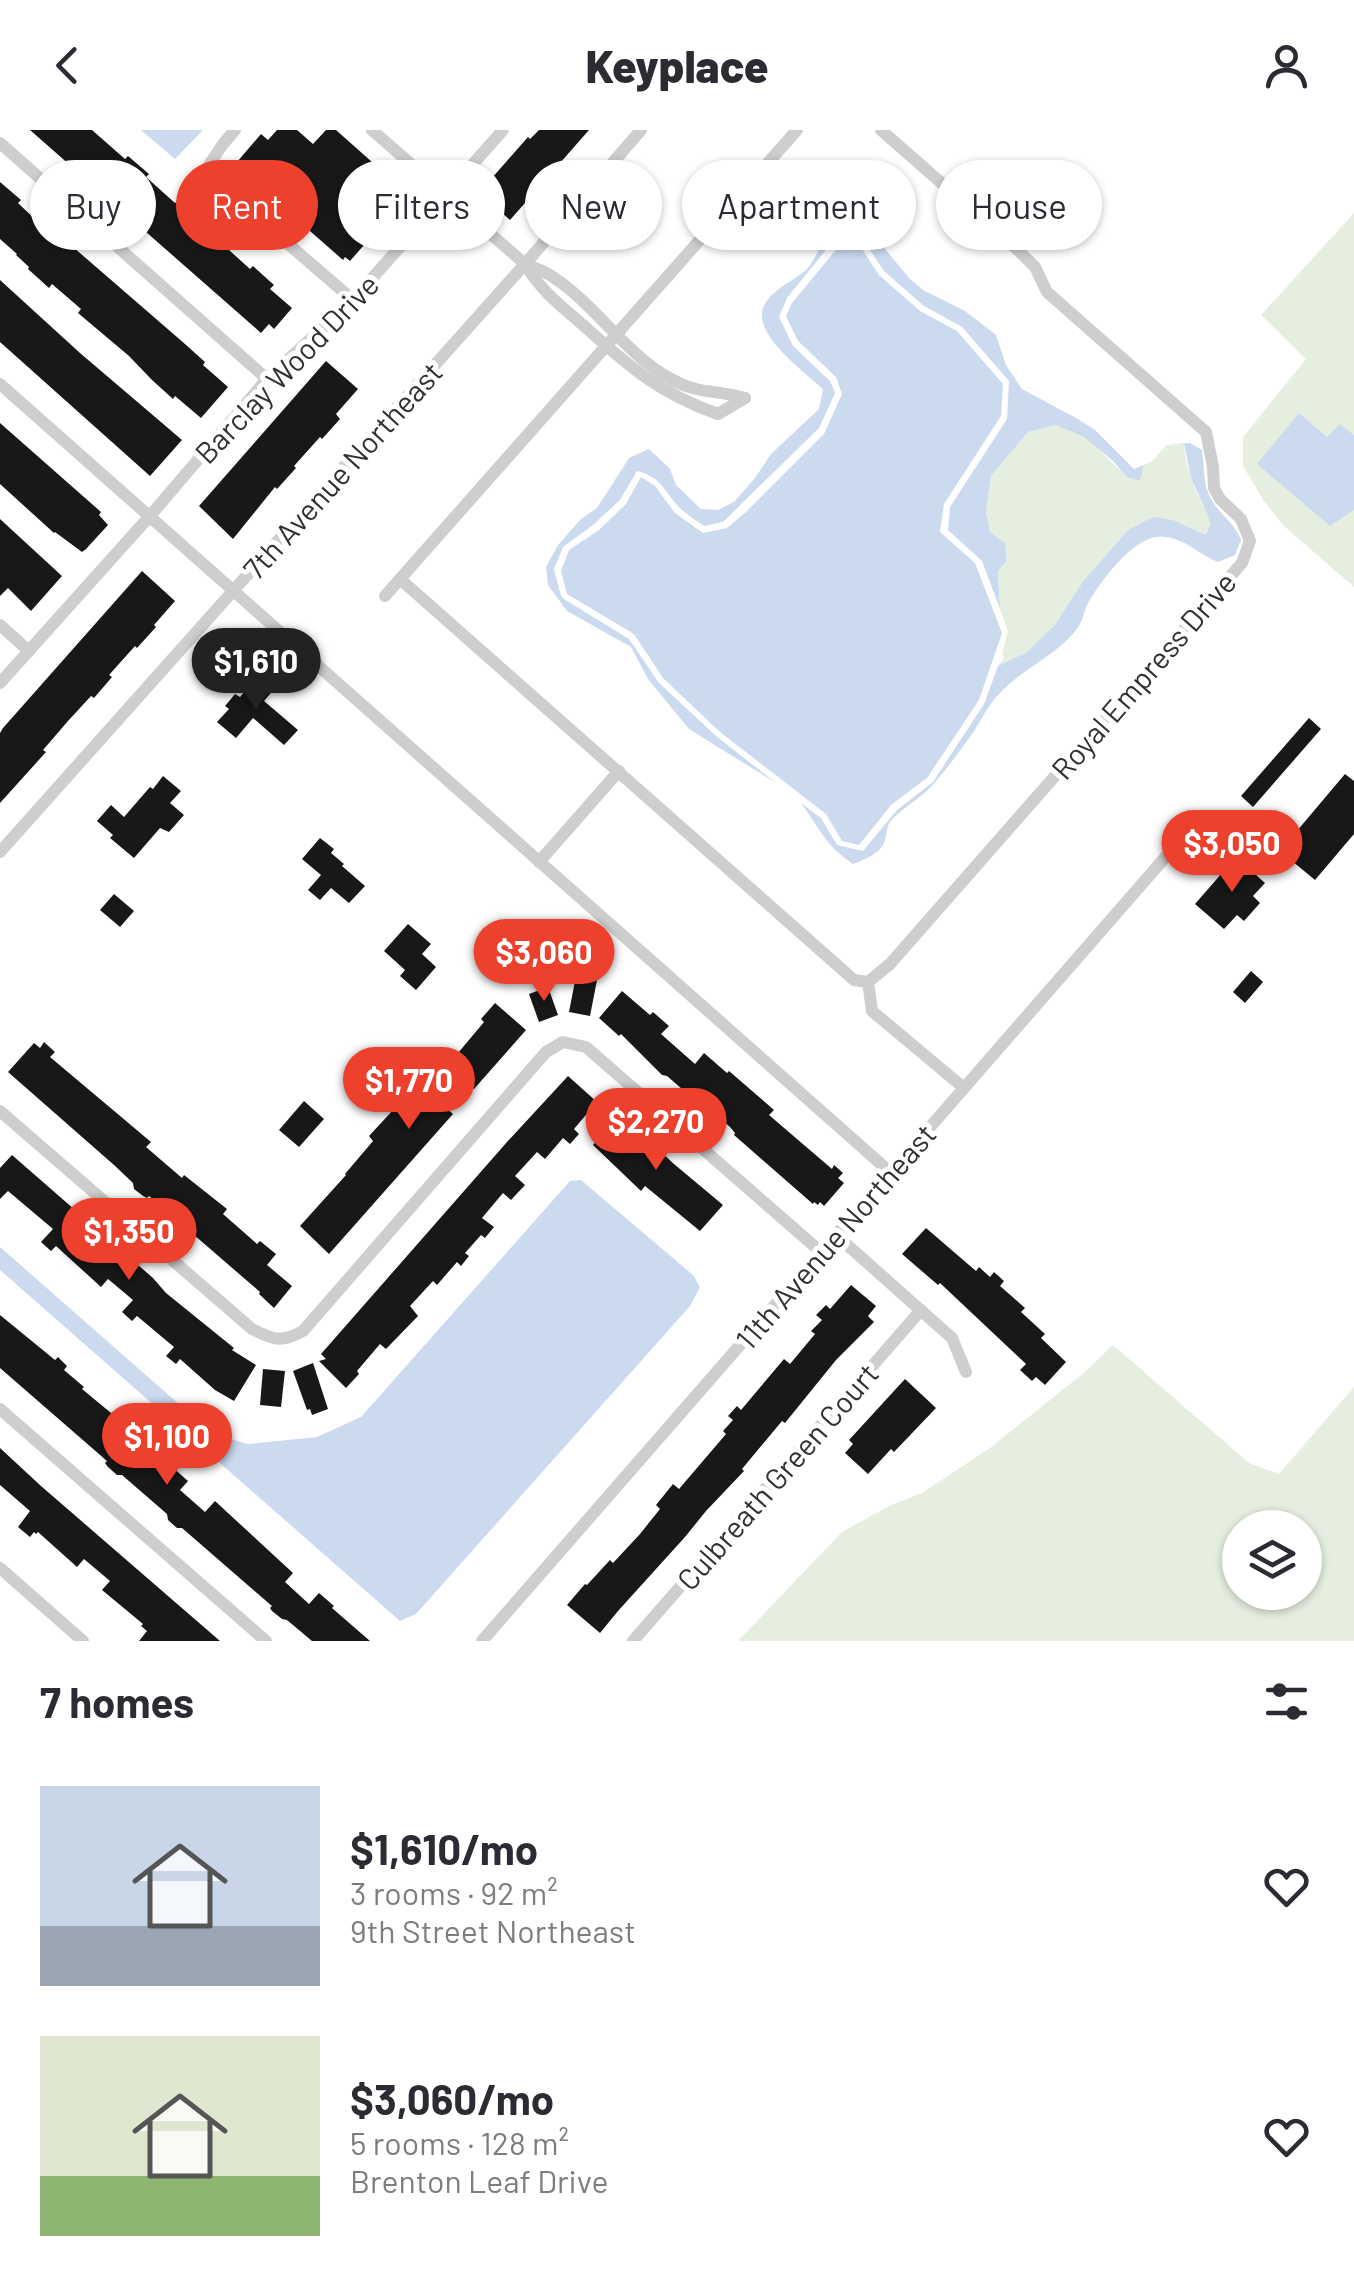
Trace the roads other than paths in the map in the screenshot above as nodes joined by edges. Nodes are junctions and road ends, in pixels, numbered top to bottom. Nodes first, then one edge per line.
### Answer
1 (235, 130) edge
2 (372, 130) edge
3 (503, 130) edge
4 (641, 130) edge
5 (797, 130) edge
6 (880, 130) edge
7 (0, 144) edge
8 (406, 160) edge
9 (477, 160) edge
10 (505, 247) edge
11 (398, 250) edge
12 (525, 264) junction
13 (354, 300) junction
14 (616, 332) junction
15 (604, 345) junction
16 (267, 379) junction
17 (0, 384) edge
18 (149, 517) junction
19 (400, 579) junction
20 (233, 592) junction
21 (385, 596) dead end
22 (0, 625) edge
23 (29, 650) junction
24 (0, 684) edge
25 (619, 771) junction
26 (1188, 830) dead end
27 (0, 852) edge
28 (539, 862) junction
29 (868, 982) junction
30 (964, 1088) junction
31 (0, 1111) edge
32 (890, 1172) junction
33 (836, 1236) junction
34 (821, 1252) junction
35 (920, 1310) junction
36 (966, 1372) dead end
37 (0, 1410) edge
38 (0, 1568) edge
39 (83, 1641) edge
40 (266, 1641) edge
41 (482, 1641) edge
42 (633, 1641) edge

1 - 13 street
2 - 8 street
3 - 9 street, Barclay Wood Drive
4 - 12 street, 7th Avenue Northeast
5 - 14 street
6 - 29 street, Royal Empress Drive
7 - 16 street
10 - 12 street
11 - 13 street, Barclay Wood Drive
12 - 14 street
12 - 15 street
12 - 20 street, 7th Avenue Northeast
13 - 16 street, Barclay Wood Drive
14 - 15 street
14 - 15 street
15 - 19 street
16 - 18 street, Barclay Wood Drive
17 - 18 street
18 - 20 street
18 - 23 street, Barclay Wood Drive
19 - 21 street
19 - 25 street
20 - 27 street, 7th Avenue Northeast
20 - 28 street
22 - 23 street
23 - 24 street, Barclay Wood Drive
25 - 28 street
25 - 29 street
26 - 30 street, 11th Avenue Northeast
28 - 32 street
29 - 30 street
30 - 32 street, 11th Avenue Northeast
31 - 34 street
32 - 33 street, 11th Avenue Northeast
33 - 34 street, 11th Avenue Northeast
33 - 35 street
34 - 41 street, 11th Avenue Northeast
35 - 36 street
35 - 42 street, Culbreath Green Court
37 - 40 street
38 - 39 street

